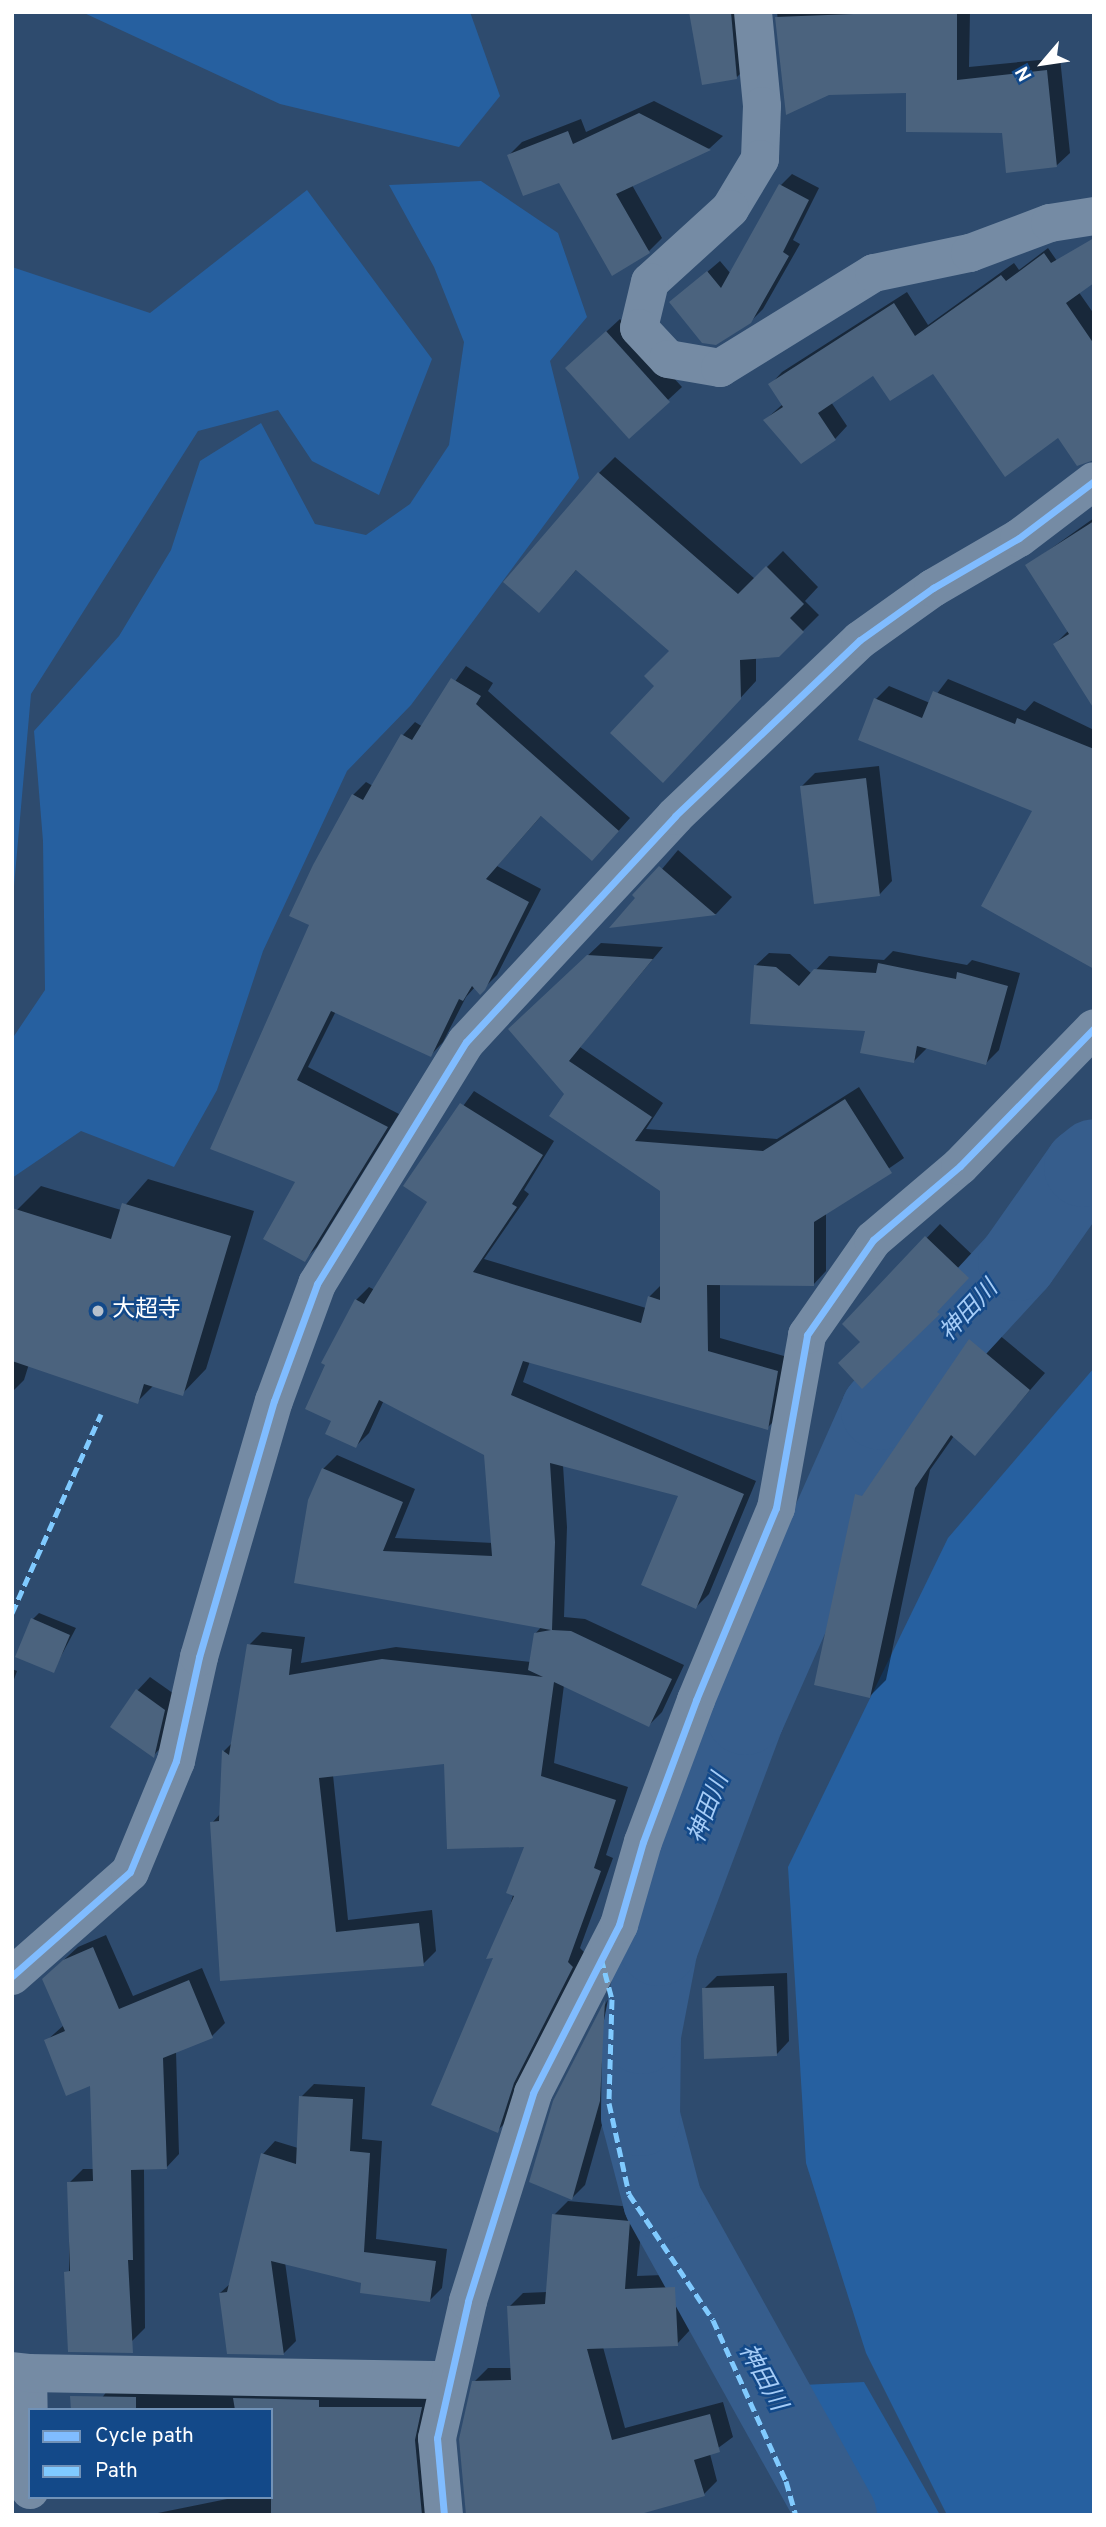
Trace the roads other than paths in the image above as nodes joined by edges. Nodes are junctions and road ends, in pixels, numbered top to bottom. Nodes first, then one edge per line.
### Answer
1 (753, 12) edge
2 (1094, 216) edge
3 (1094, 481) edge
4 (1094, 1028) edge
5 (12, 1976) edge
6 (20, 2372) edge
7 (449, 2380) junction
8 (28, 2466) edge
9 (444, 2515) edge

1 - 2 street
3 - 5 street
4 - 7 street
6 - 7 street
6 - 8 street
7 - 9 street

